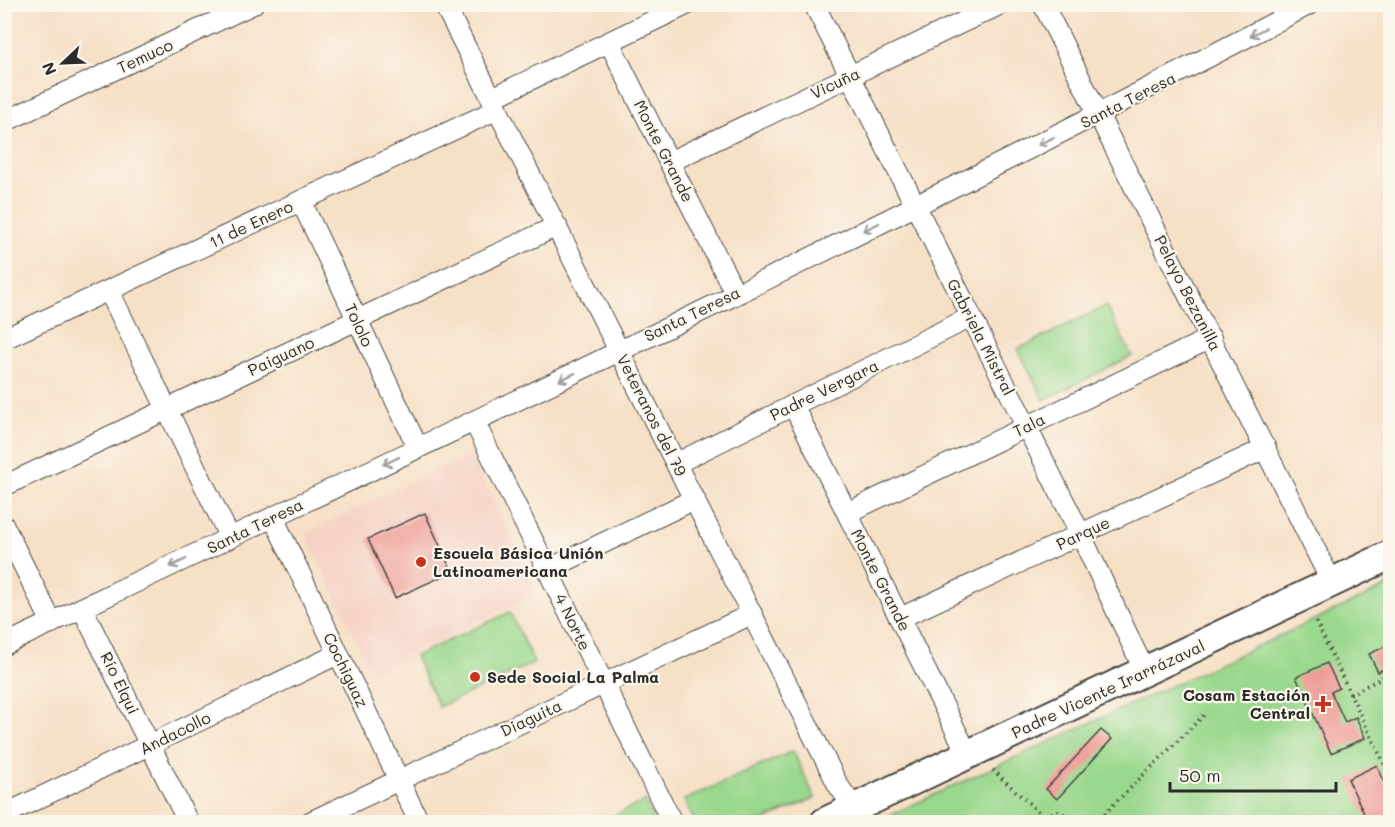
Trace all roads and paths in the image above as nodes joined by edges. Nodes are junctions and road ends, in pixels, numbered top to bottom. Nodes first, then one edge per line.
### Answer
1 (253, 4) edge
2 (444, 4) edge
3 (688, 4) edge
4 (814, 4) edge
5 (1000, 4) edge
6 (1043, 4) edge
7 (1310, 4) edge
8 (609, 42) junction
9 (850, 76) junction
10 (495, 104) junction
11 (1098, 116) junction
12 (4, 122) edge
13 (669, 162) junction
14 (301, 201) junction
15 (915, 205) junction
16 (557, 226) junction
17 (109, 291) junction
18 (735, 293) junction
19 (971, 317) junction
20 (357, 320) junction
21 (1210, 338) junction
22 (4, 339) edge
23 (620, 351) junction
24 (793, 405) junction
25 (167, 409) junction
26 (474, 421) junction
27 (1026, 426) junction
28 (418, 448) junction
29 (1266, 448) junction
30 (676, 463) junction
31 (4, 486) edge
32 (695, 499) junction
33 (847, 513) junction
34 (273, 517) junction
35 (4, 526) edge
36 (1081, 535) junction
37 (230, 538) junction
38 (1390, 555) edge
39 (548, 570) junction
40 (1332, 583) junction
41 (82, 608) junction
42 (752, 614) junction
43 (900, 618) junction
44 (1316, 622) dead end
45 (52, 623) junction
46 (4, 645) edge
47 (338, 654) junction
48 (1145, 672) junction
49 (1390, 674) edge
50 (604, 684) junction
51 (1350, 693) junction
52 (1204, 714) dead end
53 (150, 745) junction
54 (978, 760) junction
55 (1390, 776) edge
56 (399, 781) junction
57 (11, 810) edge
58 (859, 816) edge
59 (1044, 820) edge
60 (188, 822) edge
61 (310, 822) edge
62 (419, 822) edge
63 (672, 822) edge
64 (825, 822) edge
65 (1071, 822) edge
66 (1096, 822) edge

1 - 12 street, Temuco
2 - 10 street, Veteranos del 79
3 - 8 street, 11 de Enero
4 - 9 street, Gabriela Mistral
5 - 9 street, Vicuña
6 - 11 street, Pelayo Bezanilla
7 -> 11 street, Santa Teresa
8 - 10 street, 11 de Enero
8 - 13 street, Monte Grande
9 - 13 street, Vicuña
9 - 15 street, Gabriela Mistral
10 - 14 street, 11 de Enero
10 - 16 street, Veteranos del 79
11 -> 15 street, Santa Teresa
11 - 21 street, Pelayo Bezanilla
13 - 18 street, Monte Grande
14 - 17 street, 11 de Enero
14 - 20 street, Tololo
15 -> 18 street, Santa Teresa
15 - 19 street, Gabriela Mistral
16 - 20 street, Paiguano
16 - 23 street, Veteranos del 79
17 - 22 street, 11 de Enero
17 - 25 street
18 - 23 street, Santa Teresa
19 - 24 street, Padre Vergara
19 - 27 street, Gabriela Mistral
20 - 25 street, Paiguano
20 - 28 street, Tololo
21 - 27 street, Tala
21 - 29 street, Pelayo Bezanilla
23 -> 26 street, Santa Teresa
23 - 30 street, Veteranos del 79
24 - 30 street, Padre Vergara
24 - 33 street, Monte Grande
25 - 31 street, Paiguano
25 - 37 street
26 - 28 street, Santa Teresa
26 - 39 street, 4 Norte
27 - 33 street, Tala
27 - 36 street, Gabriela Mistral
28 -> 34 street, Santa Teresa
29 - 36 street, Parque
29 - 40 street, Pelayo Bezanilla
30 - 32 street, Veteranos del 79
32 - 39 street
32 - 42 street, Veteranos del 79
33 - 43 street, Monte Grande
34 - 37 street, Santa Teresa
34 - 47 street, Cochiguaz
35 - 45 street
36 - 43 street, Parque
36 - 48 street, Gabriela Mistral
37 -> 41 street, Santa Teresa
38 - 40 street, Padre Vicente Irarrázaval
39 - 50 street, 4 Norte
40 - 48 street, Padre Vicente Irarrázaval
41 - 45 street, Santa Teresa
41 - 53 street, Río Elqui
42 - 50 street, Diaguita
42 - 58 street, Veteranos del 79
43 - 54 street, Monte Grande
44 - 51 path
45 - 46 street, Santa Teresa
47 - 53 street, Andacollo
47 - 56 street, Cochiguaz
48 - 54 street, Padre Vicente Irarrázaval
49 - 51 path
50 - 56 street, Diaguita
50 - 63 street, 4 Norte
51 - 55 path
52 - 66 path
53 - 57 street, Andacollo
53 - 60 street, Río Elqui
54 - 58 street, Padre Vicente Irarrázaval
54 - 59 path
56 - 61 street, Diaguita
56 - 62 street, Cochiguaz
58 - 64 street, Padre Vicente Irarrázaval
59 - 65 path

